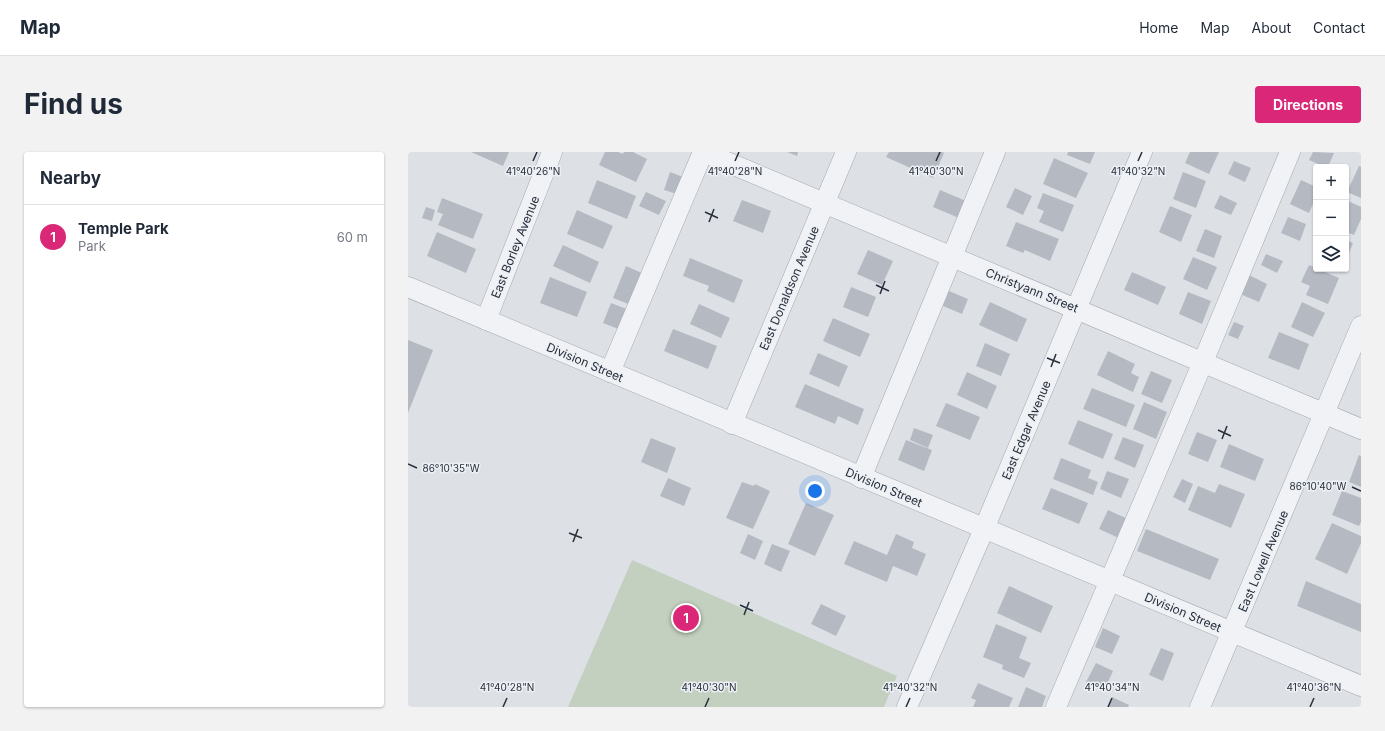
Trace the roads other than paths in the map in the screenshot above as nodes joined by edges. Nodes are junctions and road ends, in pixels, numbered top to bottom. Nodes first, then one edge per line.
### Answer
1 (552, 152) edge
2 (703, 152) edge
3 (846, 152) edge
4 (995, 152) edge
5 (1142, 152) edge
6 (1290, 152) edge
7 (825, 204) junction
8 (952, 257) junction
9 (408, 287) edge
10 (1077, 309) junction
11 (486, 320) junction
12 (1361, 326) edge
13 (1203, 362) junction
14 (610, 372) junction
15 (1325, 413) junction
16 (732, 424) junction
17 (1361, 428) edge
18 (860, 478) junction
19 (984, 529) junction
20 (1109, 581) junction
21 (1232, 632) junction
22 (1361, 686) edge
23 (907, 707) edge
24 (1056, 707) edge
25 (1200, 707) edge

1 - 11 street, East Borley Avenue
2 - 7 street, Christyann Street
2 - 14 street
3 - 7 street, East Donaldson Avenue
4 - 8 street
5 - 10 street, East Edgar Avenue
6 - 13 street
7 - 8 street, Christyann Street
7 - 16 street, East Donaldson Avenue
8 - 10 street, Christyann Street
8 - 18 street
9 - 11 street, Division Street
10 - 13 street, Christyann Street
10 - 19 street, East Edgar Avenue
11 - 14 street, Division Street
12 - 15 street, East Lowell Avenue
13 - 15 street, Christyann Street
13 - 20 street
14 - 16 street, Division Street
15 - 17 street, Christyann Street
15 - 21 street, East Lowell Avenue
16 - 18 street, Division Street
18 - 19 street, Division Street
19 - 20 street, Division Street
19 - 23 street, East Edgar Avenue
20 - 21 street, Division Street
20 - 24 street
21 - 22 street, Division Street
21 - 25 street, East Lowell Avenue

